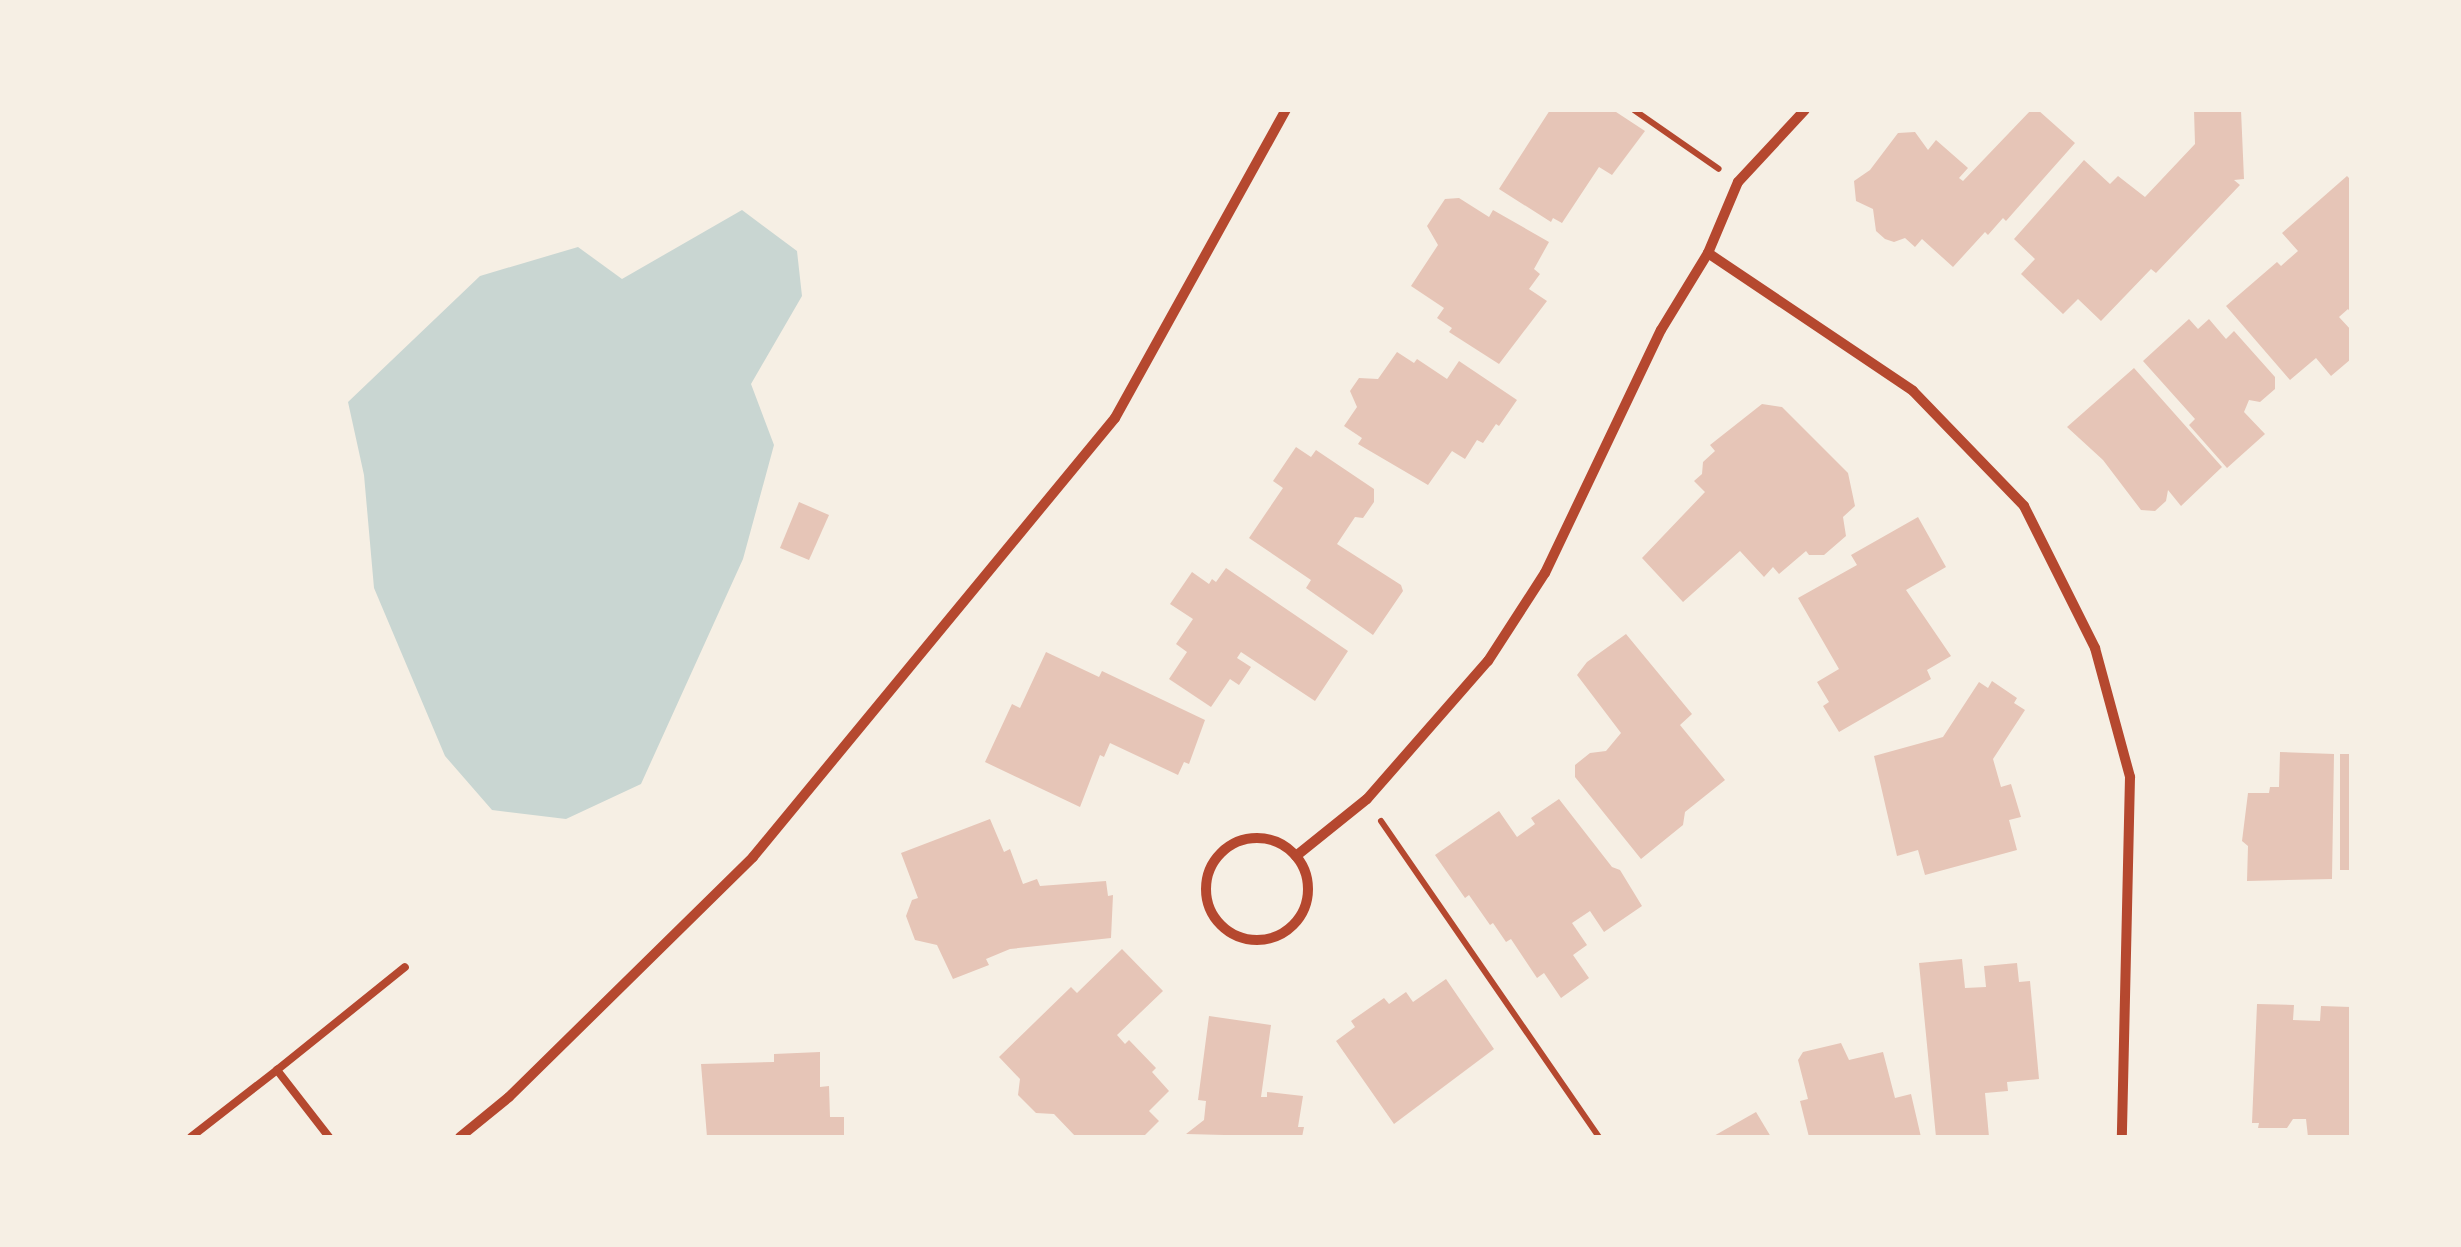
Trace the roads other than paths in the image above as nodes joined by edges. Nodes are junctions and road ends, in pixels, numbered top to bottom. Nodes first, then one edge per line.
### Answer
1 (1286, 110) edge
2 (1804, 110) edge
3 (1708, 253) junction
4 (1296, 856) junction
5 (405, 966) dead end
6 (278, 1070) junction
7 (191, 1137) edge
8 (329, 1137) edge
9 (460, 1137) edge
10 (2122, 1137) edge

1 - 9 street
2 - 3 street
3 - 4 street
3 - 10 street
4 - 4 street
5 - 6 lane
6 - 7 lane
6 - 8 lane

